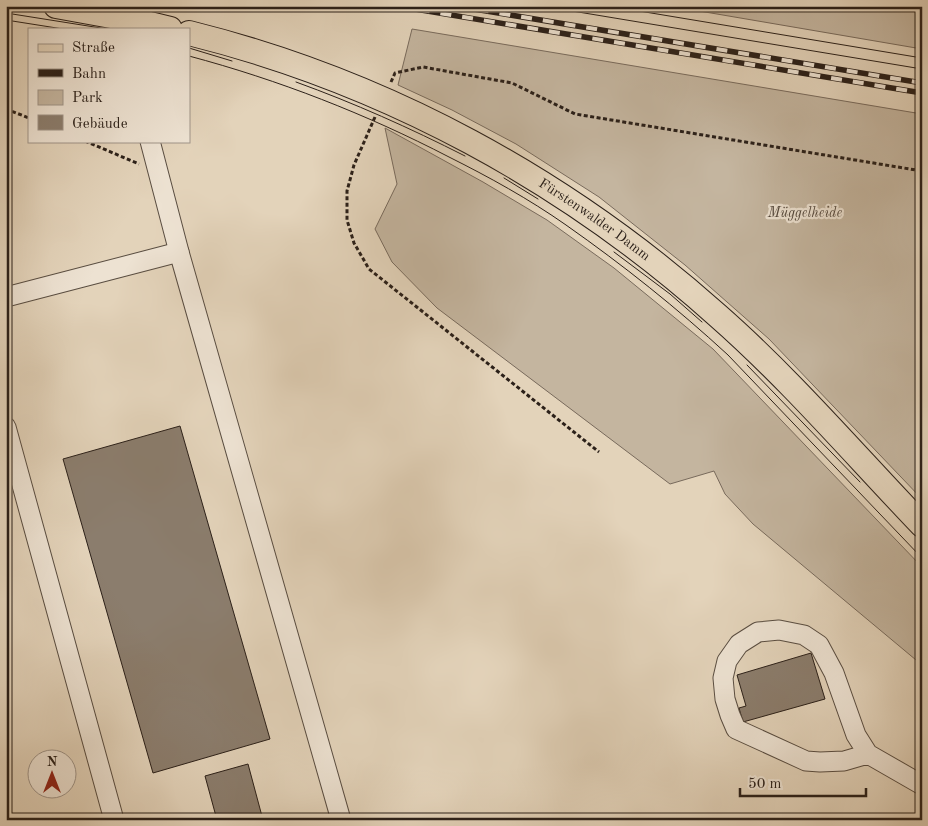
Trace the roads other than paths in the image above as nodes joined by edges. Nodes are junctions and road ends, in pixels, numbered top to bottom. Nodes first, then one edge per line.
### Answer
1 (56, 6) edge
2 (132, 24) edge
3 (162, 28) edge
4 (190, 33) edge
5 (150, 142) edge
6 (179, 252) junction
7 (6, 297) edge
8 (6, 427) edge
9 (922, 525) edge
10 (868, 754) junction
11 (922, 785) edge
12 (114, 820) edge
13 (341, 820) edge

1 - 2 main road
2 - 3 main road
4 - 9 main road, Fürstenwalder Damm
5 - 6 lane
6 - 7 lane
6 - 13 lane
8 - 12 lane
10 - 10 lane
10 - 11 lane

